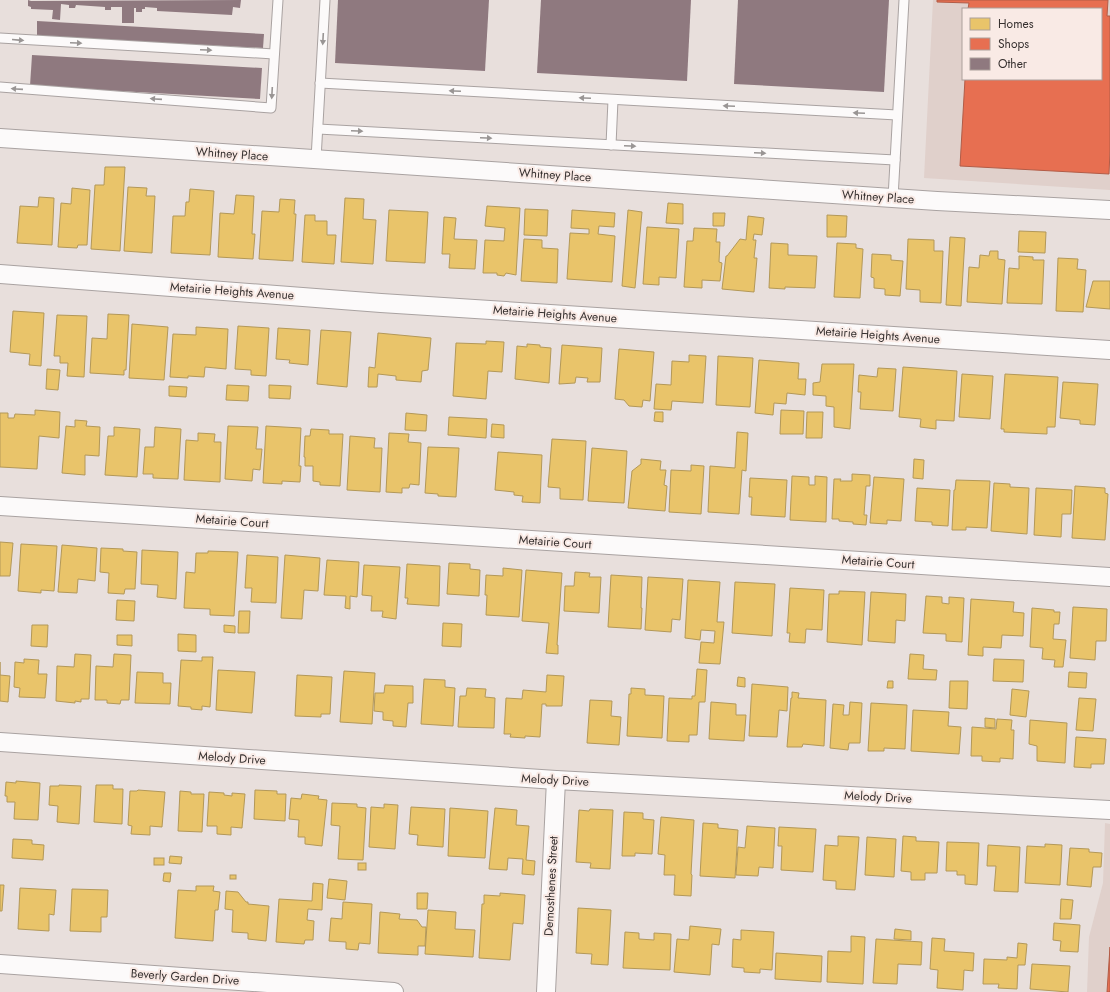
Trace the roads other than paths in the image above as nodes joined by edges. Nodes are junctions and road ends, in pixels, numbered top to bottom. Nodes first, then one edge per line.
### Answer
1 (278, 0) edge
2 (325, 0) edge
3 (904, 0) edge
4 (0, 38) edge
5 (274, 54) junction
6 (320, 83) junction
7 (0, 87) edge
8 (0, 93) edge
9 (613, 100) junction
10 (898, 115) junction
11 (318, 129) junction
12 (0, 138) edge
13 (611, 145) junction
14 (316, 159) junction
15 (895, 160) junction
16 (893, 198) junction
17 (1110, 210) edge
18 (0, 274) edge
19 (1110, 350) edge
20 (0, 506) edge
21 (1110, 577) edge
22 (0, 742) edge
23 (556, 780) junction
24 (1110, 810) edge
25 (0, 964) edge
26 (394, 992) edge
27 (546, 992) edge

1 - 5 lane
2 -> 6 lane
3 - 10 lane
4 -> 5 lane
5 -> 7 lane
9 -> 6 lane
6 - 11 lane
7 - 8 lane
10 -> 9 lane
9 - 13 lane
10 - 15 lane
11 -> 13 lane
11 - 14 lane
12 - 14 street, Whitney Place
13 -> 15 lane
14 - 16 street, Whitney Place
15 - 16 lane
16 - 17 street, Whitney Place
18 - 19 street, Metairie Heights Avenue
20 - 21 street, Metairie Court
22 - 23 street, Melody Drive
23 - 24 street, Melody Drive
23 - 27 street, Demosthenes Street
25 - 26 street, Beverly Garden Drive

